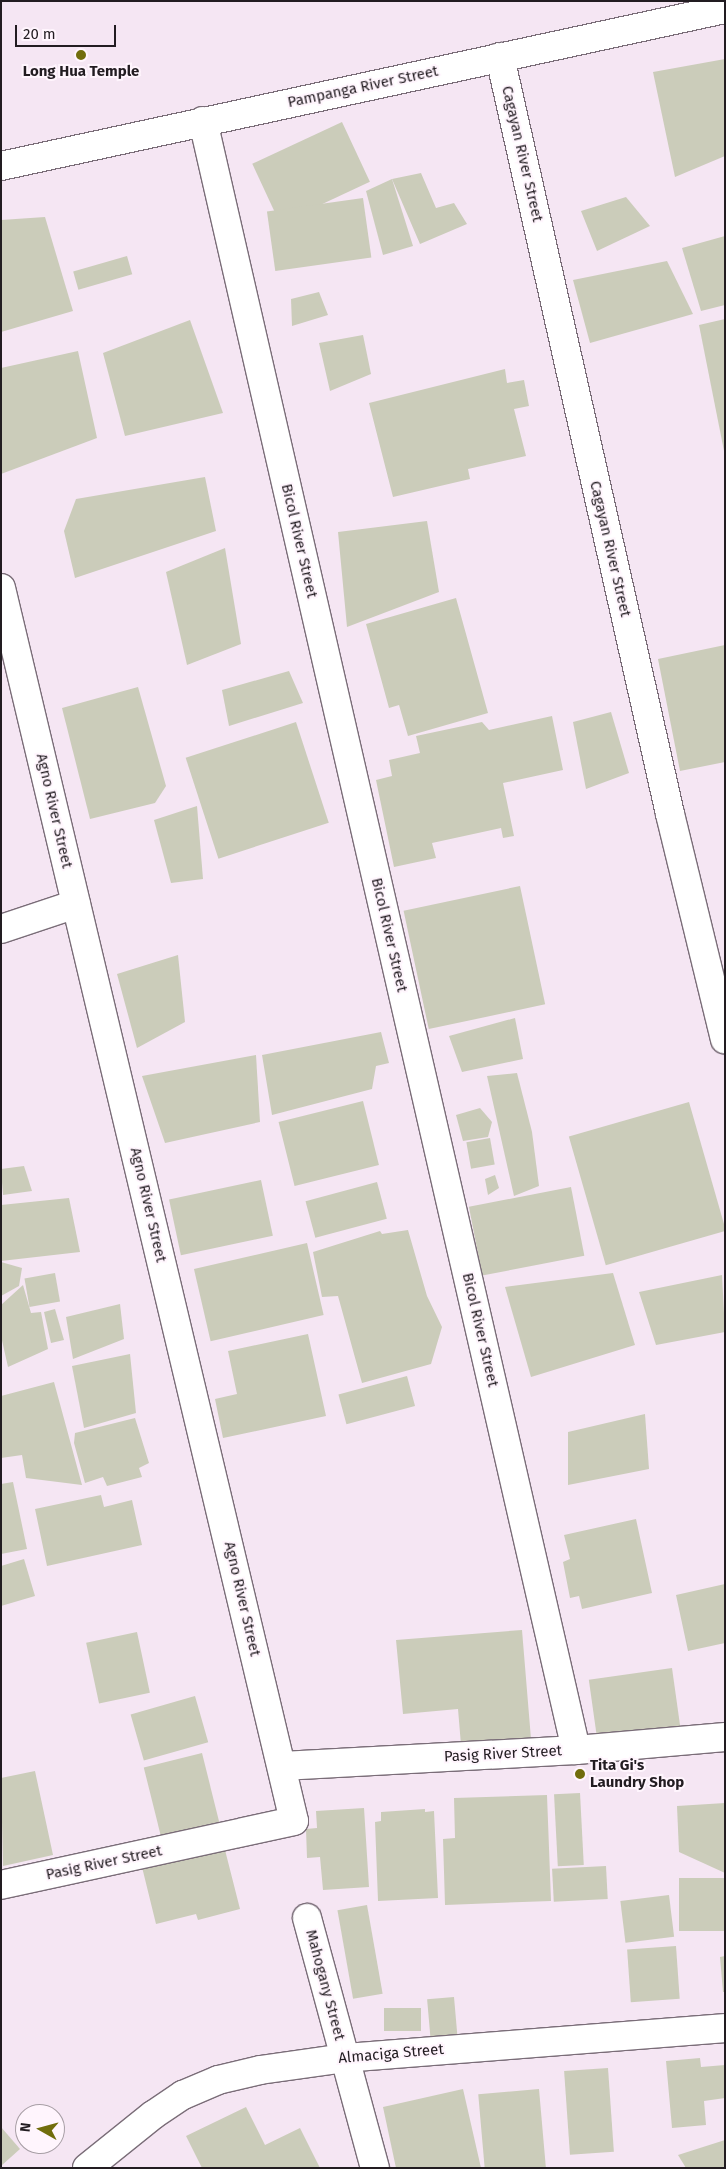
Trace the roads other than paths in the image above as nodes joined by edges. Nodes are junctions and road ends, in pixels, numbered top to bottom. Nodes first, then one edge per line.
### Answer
1 (725, 9) edge
2 (500, 57) junction
3 (202, 121) junction
4 (1, 166) edge
5 (1, 588) edge
6 (76, 904) junction
7 (1, 929) edge
8 (725, 1039) edge
9 (725, 1737) edge
10 (576, 1750) junction
11 (282, 1766) junction
12 (294, 1821) joint
13 (1, 1886) edge
14 (307, 1918) dead end
15 (725, 2028) edge
16 (344, 2058) junction
17 (87, 2168) edge
18 (375, 2168) edge

1 - 2 street, Pampanga River Street
2 - 3 street, Pampanga River Street
2 - 8 street, Cagayan River Street
3 - 4 street, Pampanga River Street
3 - 10 street, Bicol River Street
5 - 6 street, Agno River Street
6 - 7 street
6 - 11 street, Agno River Street
9 - 10 street, Pasig River Street
10 - 11 street, Pasig River Street
11 - 12 street, Agno River Street
12 - 13 street, Pasig River Street
14 - 16 street, Mahogany Street
15 - 16 street, Almaciga Street
16 - 17 street, Almaciga Street
16 - 18 street, Mahogany Street

